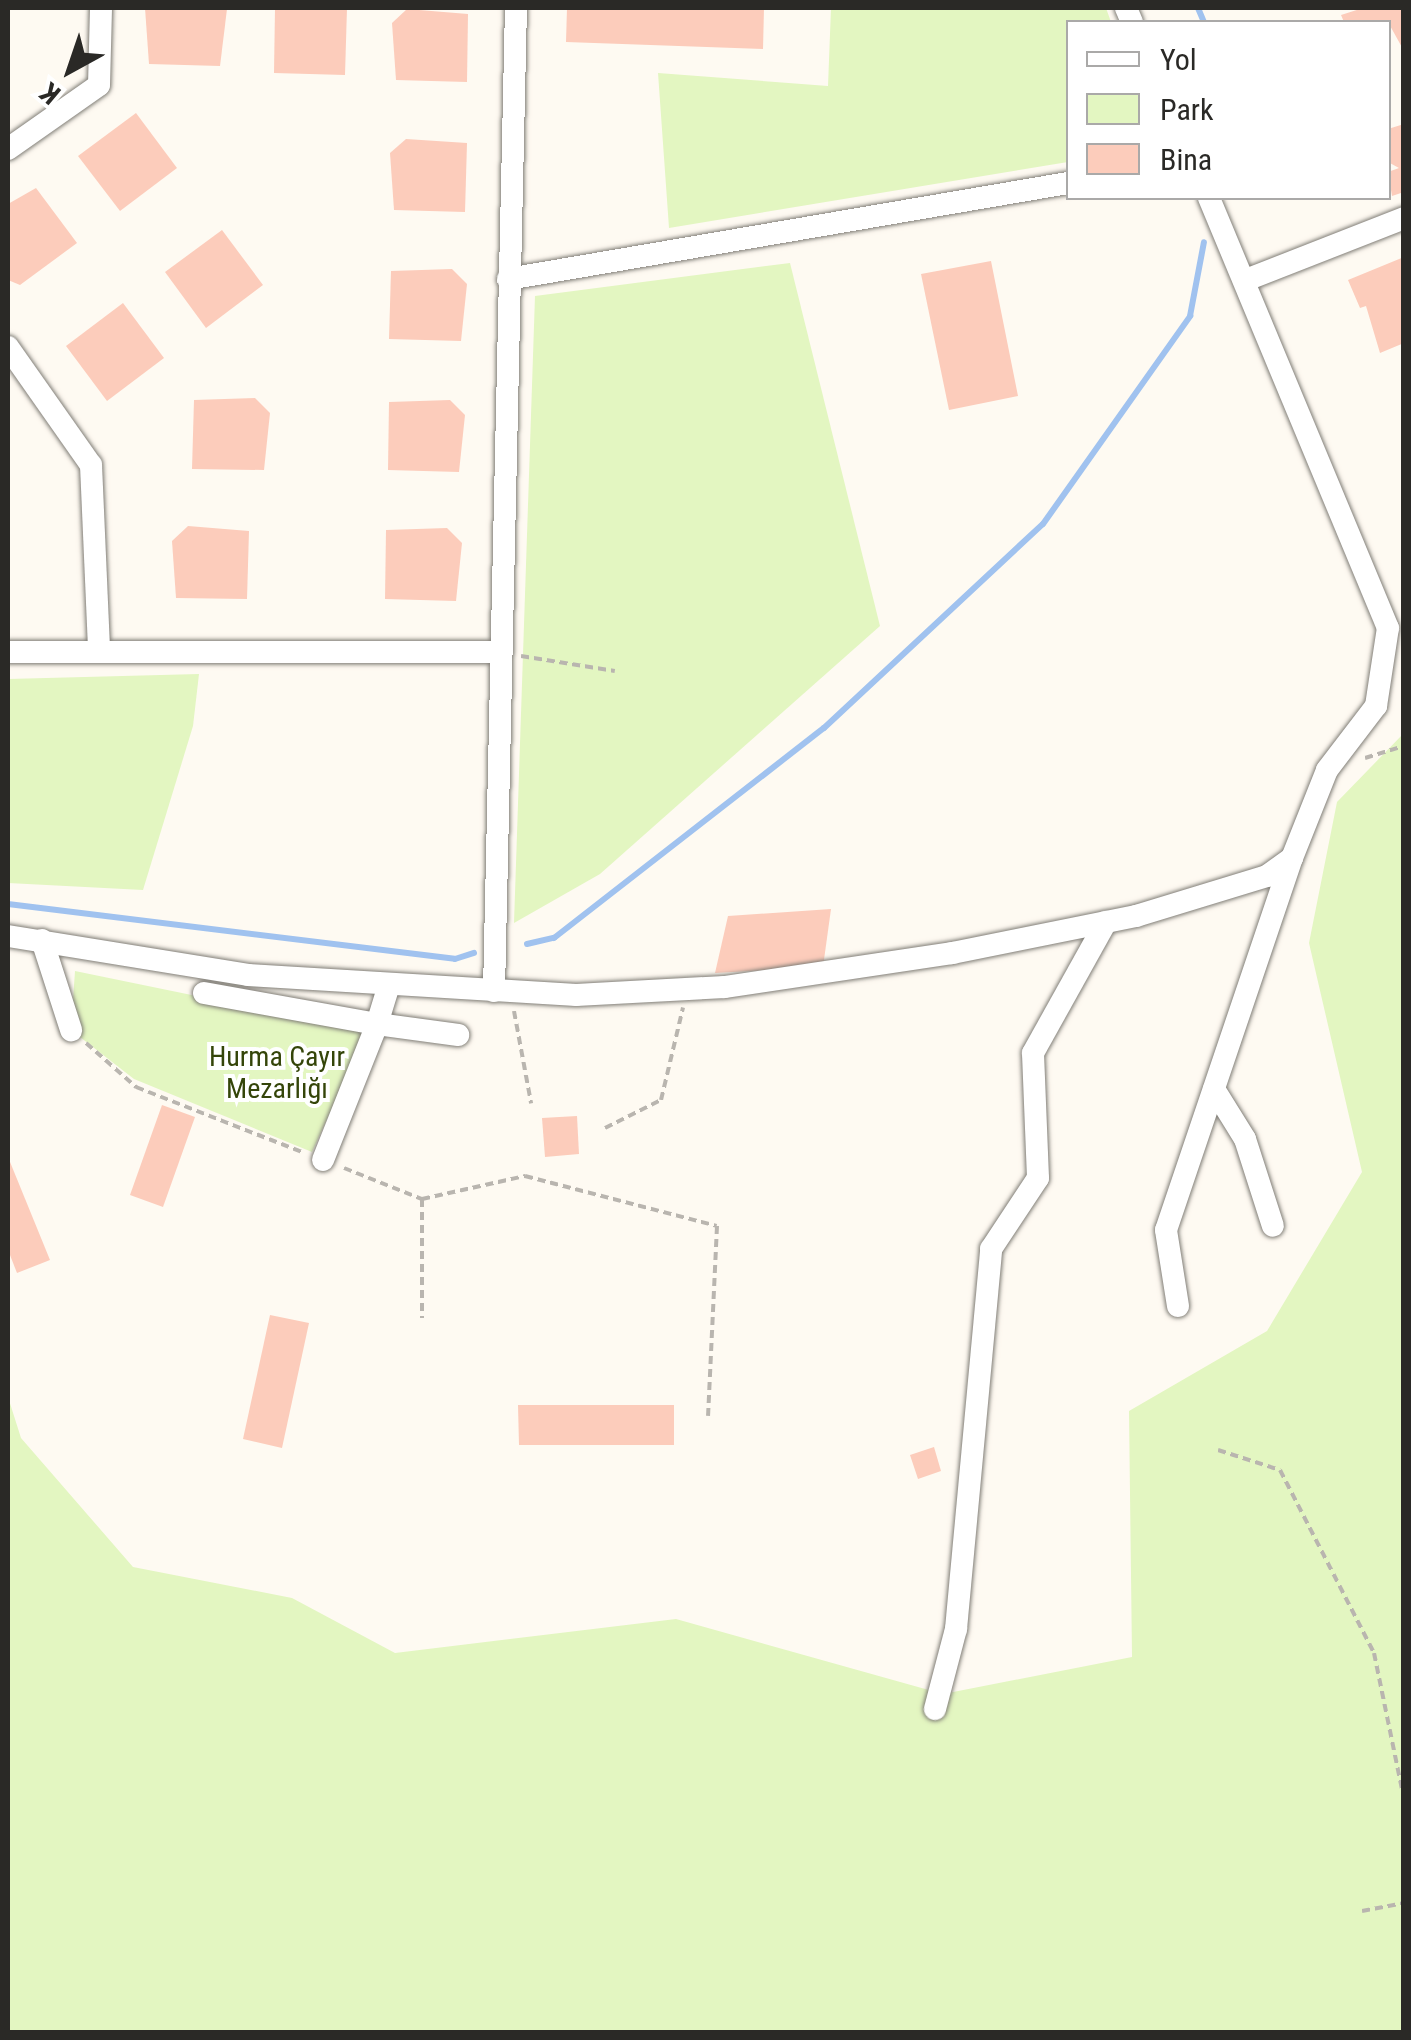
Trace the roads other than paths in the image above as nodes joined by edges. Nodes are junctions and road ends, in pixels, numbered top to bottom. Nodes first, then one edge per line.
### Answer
1 (101, 8) edge
2 (516, 8) edge
3 (8, 149) edge
4 (1066, 183) edge
5 (1211, 200) edge
6 (1404, 218) edge
7 (508, 279) junction
8 (1246, 280) junction
9 (8, 347) edge
10 (99, 647) junction
11 (8, 652) edge
12 (496, 652) junction
13 (1292, 858) junction
14 (1106, 922) junction
15 (8, 936) edge
16 (42, 940) junction
17 (389, 985) junction
18 (502, 992) junction
19 (204, 993) dead end
20 (378, 1024) junction
21 (71, 1030) road end
22 (458, 1036) dead end
23 (1214, 1089) junction
24 (323, 1160) road end
25 (1273, 1226) dead end
26 (1178, 1306) dead end
27 (935, 1709) dead end

1 - 3 street
2 - 7 street
4 - 7 street
5 - 8 street
6 - 8 street
7 - 12 street
8 - 13 street
9 - 10 street
10 - 11 street
10 - 12 street
12 - 18 street
13 - 14 street
13 - 23 street
14 - 18 street
14 - 27 street
15 - 16 street
16 - 17 street
16 - 21 street
17 - 18 street
17 - 20 street
19 - 20 street
20 - 22 street
20 - 24 street
23 - 25 street
23 - 26 street

